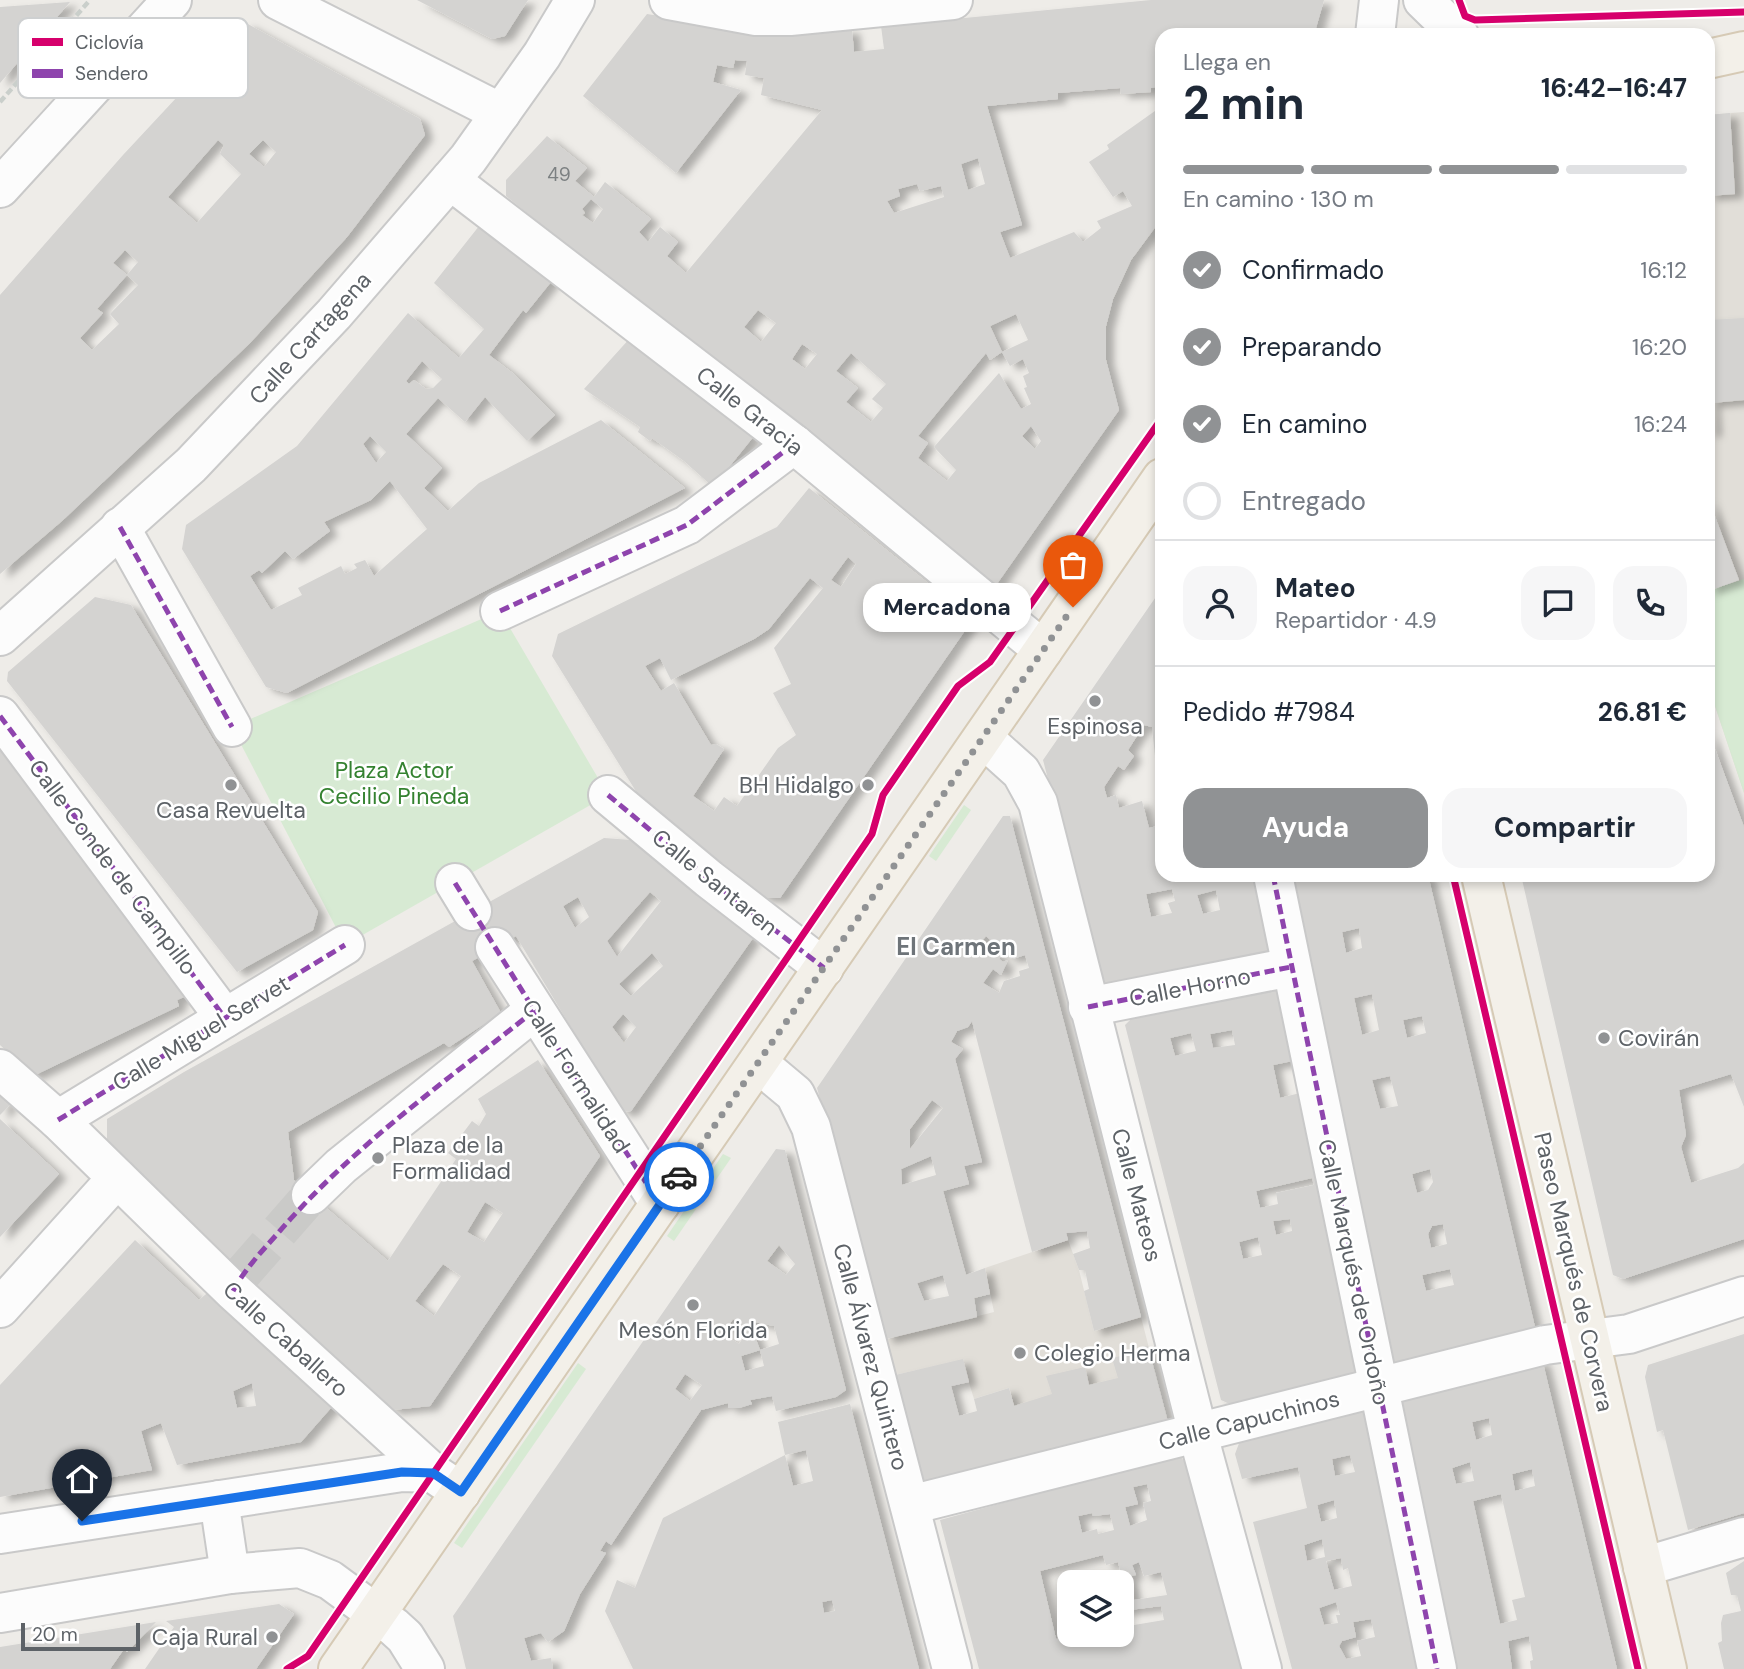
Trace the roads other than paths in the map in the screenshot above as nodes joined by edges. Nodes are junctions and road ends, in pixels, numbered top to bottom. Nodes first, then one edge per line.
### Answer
1 (172, 0) edge
2 (278, 0) edge
3 (575, 0) edge
4 (669, 0) edge
5 (953, 0) edge
6 (1379, 0) edge
7 (1416, 0) edge
8 (1423, 0) edge
9 (156, 18) edge
10 (1376, 28) edge
11 (1414, 28) edge
12 (1452, 28) edge
13 (1715, 44) edge
14 (1744, 48) edge
15 (1715, 57) edge
16 (82, 98) edge
17 (501, 113) junction
18 (450, 180) junction
19 (0, 188) edge
20 (794, 444) junction
21 (1155, 490) edge
22 (120, 527) junction
23 (500, 611) dead end
24 (0, 636) edge
25 (1043, 650) junction
26 (0, 716) edge
27 (232, 727) dead end
28 (983, 738) junction
29 (608, 795) dead end
30 (1274, 882) edge
31 (1483, 882) edge
32 (345, 946) dead end
33 (495, 947) dead end
34 (1292, 967) junction
35 (824, 968) junction
36 (1088, 1007) junction
37 (534, 1011) junction
38 (225, 1018) junction
39 (758, 1063) junction
40 (0, 1069) edge
41 (58, 1120) junction
42 (117, 1178) junction
43 (311, 1195) tunnel mouth
44 (660, 1204) junction
45 (1744, 1296) edge
46 (0, 1308) edge
47 (1590, 1339) junction
48 (1377, 1388) junction
49 (1198, 1432) junction
50 (447, 1483) junction
51 (219, 1500) junction
52 (910, 1505) junction
53 (0, 1534) edge
54 (1744, 1537) edge
55 (1643, 1566) junction
56 (230, 1574) junction
57 (0, 1613) edge
58 (377, 1614) junction
59 (338, 1669) edge
60 (425, 1669) edge
61 (952, 1669) edge
62 (1262, 1669) edge
63 (1437, 1669) edge
64 (1667, 1669) edge

1 - 9 street
2 - 17 street
3 - 17 street, Calle Cartagena
4 - 5 street
6 - 10 street
7 - 11 street
8 - 12 street
13 - 14 street
14 - 15 main road
16 - 19 street
17 - 18 street, Calle Cartagena
18 - 20 street, Calle Gracia
18 - 22 street, Calle Cartagena
20 - 23 street
20 - 25 street, Calle Gracia
21 - 25 main road
22 - 24 street, Calle Cartagena
22 - 27 street
25 - 28 main road
26 - 38 street, Calle Conde de Campillo
28 - 35 main road
28 - 36 street, Calle Mateos
29 - 35 street, Calle Santaren
30 - 34 street, Calle Marqués de Ordoño
31 - 47 main road, Paseo Marqués de Corvera
32 - 38 street, Calle Miguel Servet
33 - 37 street, Calle Formalidad
34 - 36 street, Calle Horno
34 - 48 street, Calle Marqués de Ordoño
35 - 39 main road
36 - 49 street, Calle Mateos
37 - 43 street
37 - 44 street, Calle Formalidad
38 - 41 street, Calle Miguel Servet
39 - 44 main road
39 - 52 street, Calle Álvarez Quintero
40 - 41 street, Calle Caballero
41 - 42 street, Calle Caballero
42 - 46 street
42 - 50 street, Calle Caballero
44 - 50 main road
45 - 47 street, Calle Capuchinos
47 - 48 street, Calle Capuchinos
47 - 55 main road, Paseo Marqués de Corvera
48 - 49 street, Calle Capuchinos
48 - 63 street, Calle Marqués de Ordoño
49 - 52 street, Calle Capuchinos
49 - 62 street, Calle Mateos
50 - 51 street
50 - 58 main road
51 - 53 street
51 - 56 street
52 - 61 street, Calle Álvarez Quintero
54 - 55 street
55 - 64 main road, Paseo Marqués de Corvera
56 - 57 street
56 - 58 street
58 - 59 main road
58 - 60 street

